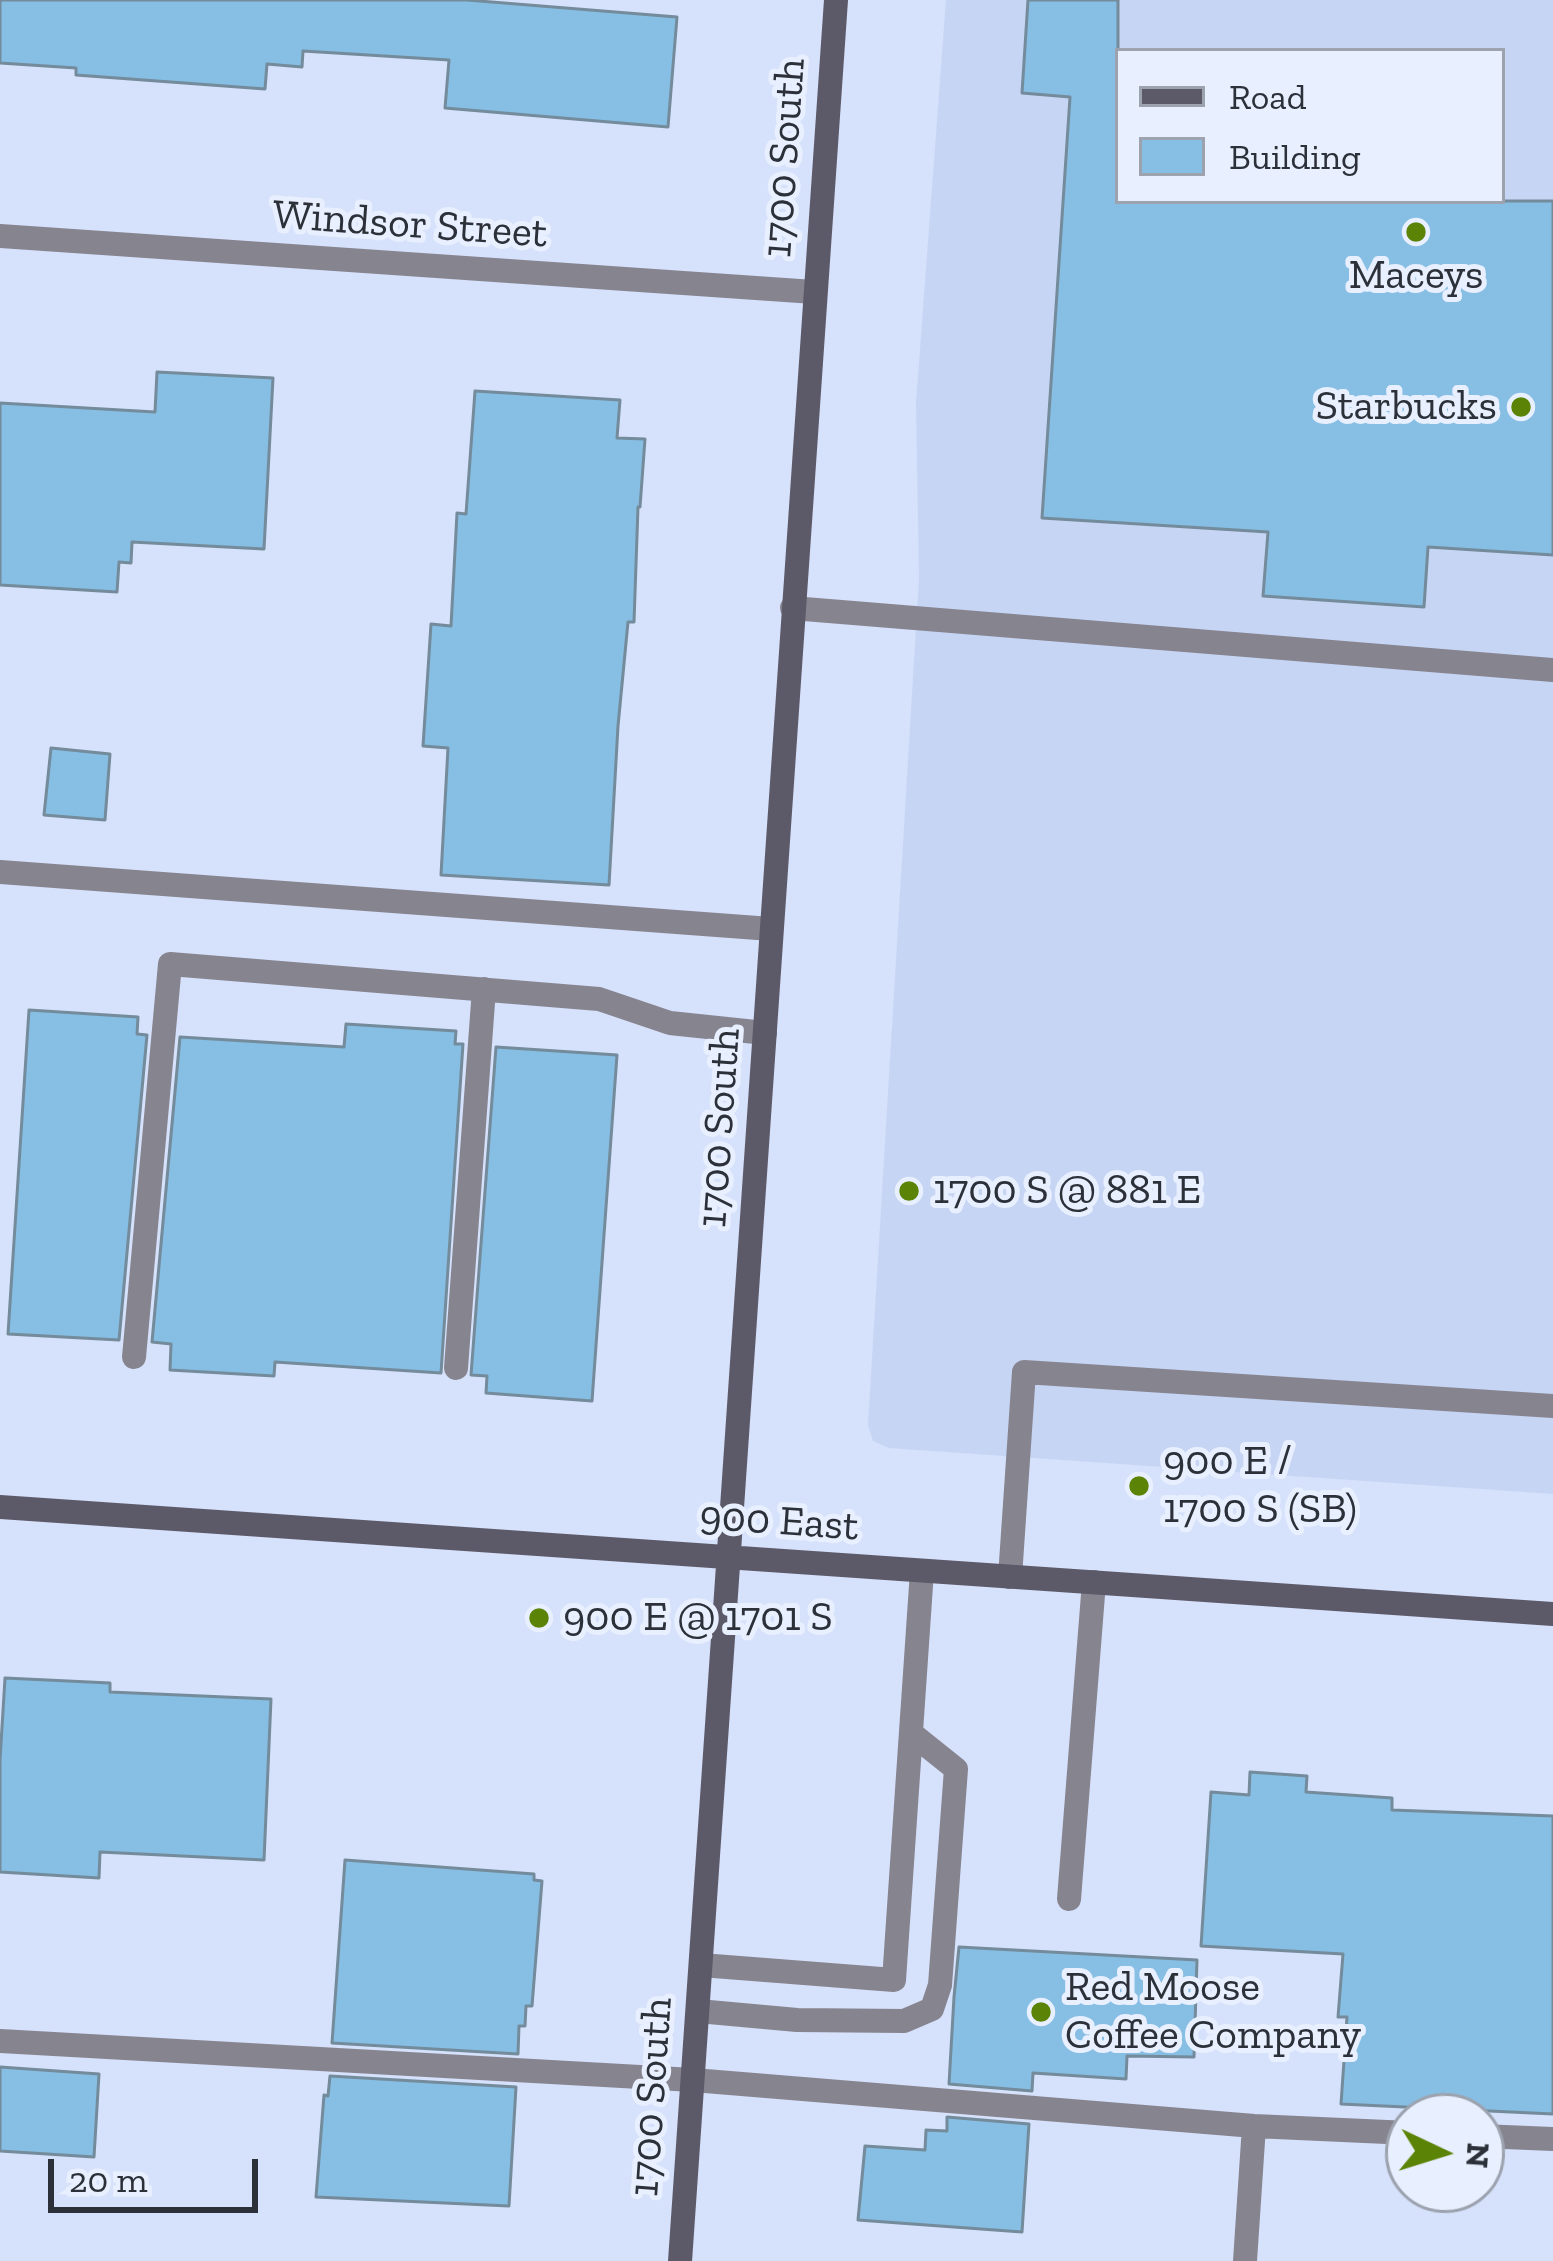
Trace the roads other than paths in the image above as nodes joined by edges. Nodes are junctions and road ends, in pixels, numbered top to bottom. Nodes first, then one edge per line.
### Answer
1 (836, 0) edge
2 (0, 236) edge
3 (814, 292) junction
4 (792, 608) junction
5 (1553, 670) edge
6 (0, 872) edge
7 (771, 929) junction
8 (484, 989) junction
9 (765, 1033) junction
10 (134, 1357) dead end
11 (456, 1367) dead end
12 (1553, 1406) edge
13 (0, 1507) edge
14 (729, 1558) junction
15 (922, 1571) junction
16 (1010, 1577) junction
17 (1094, 1582) junction
18 (1553, 1614) edge
19 (911, 1733) junction
20 (1069, 1899) dead end
21 (701, 1965) junction
22 (698, 2011) junction
23 (0, 2041) edge
24 (693, 2080) junction
25 (1254, 2126) junction
26 (1385, 2132) edge
27 (1505, 2137) edge
28 (1553, 2139) edge
29 (680, 2261) edge
30 (1245, 2261) edge

1 - 3 street, 1700 South
2 - 3 street, Windsor Street
3 - 4 street, 1700 South
4 - 5 street
4 - 7 street, 1700 South
6 - 7 street
7 - 9 street, 1700 South
8 - 9 street
8 - 10 street
8 - 11 street
9 - 14 street, 1700 South
12 - 16 street
13 - 14 street, 900 East
14 - 15 street, 900 East
14 - 21 street, 1700 South
15 - 16 street, 900 East
15 - 19 street
16 - 17 street, 900 East
17 - 18 street, 900 East
17 - 20 street
19 - 21 street
19 - 22 street
21 - 22 street, 1700 South
22 - 24 street, 1700 South
23 - 24 street
24 - 25 street
24 - 29 street, 1700 South
25 - 26 street
25 - 30 street
27 - 28 street

